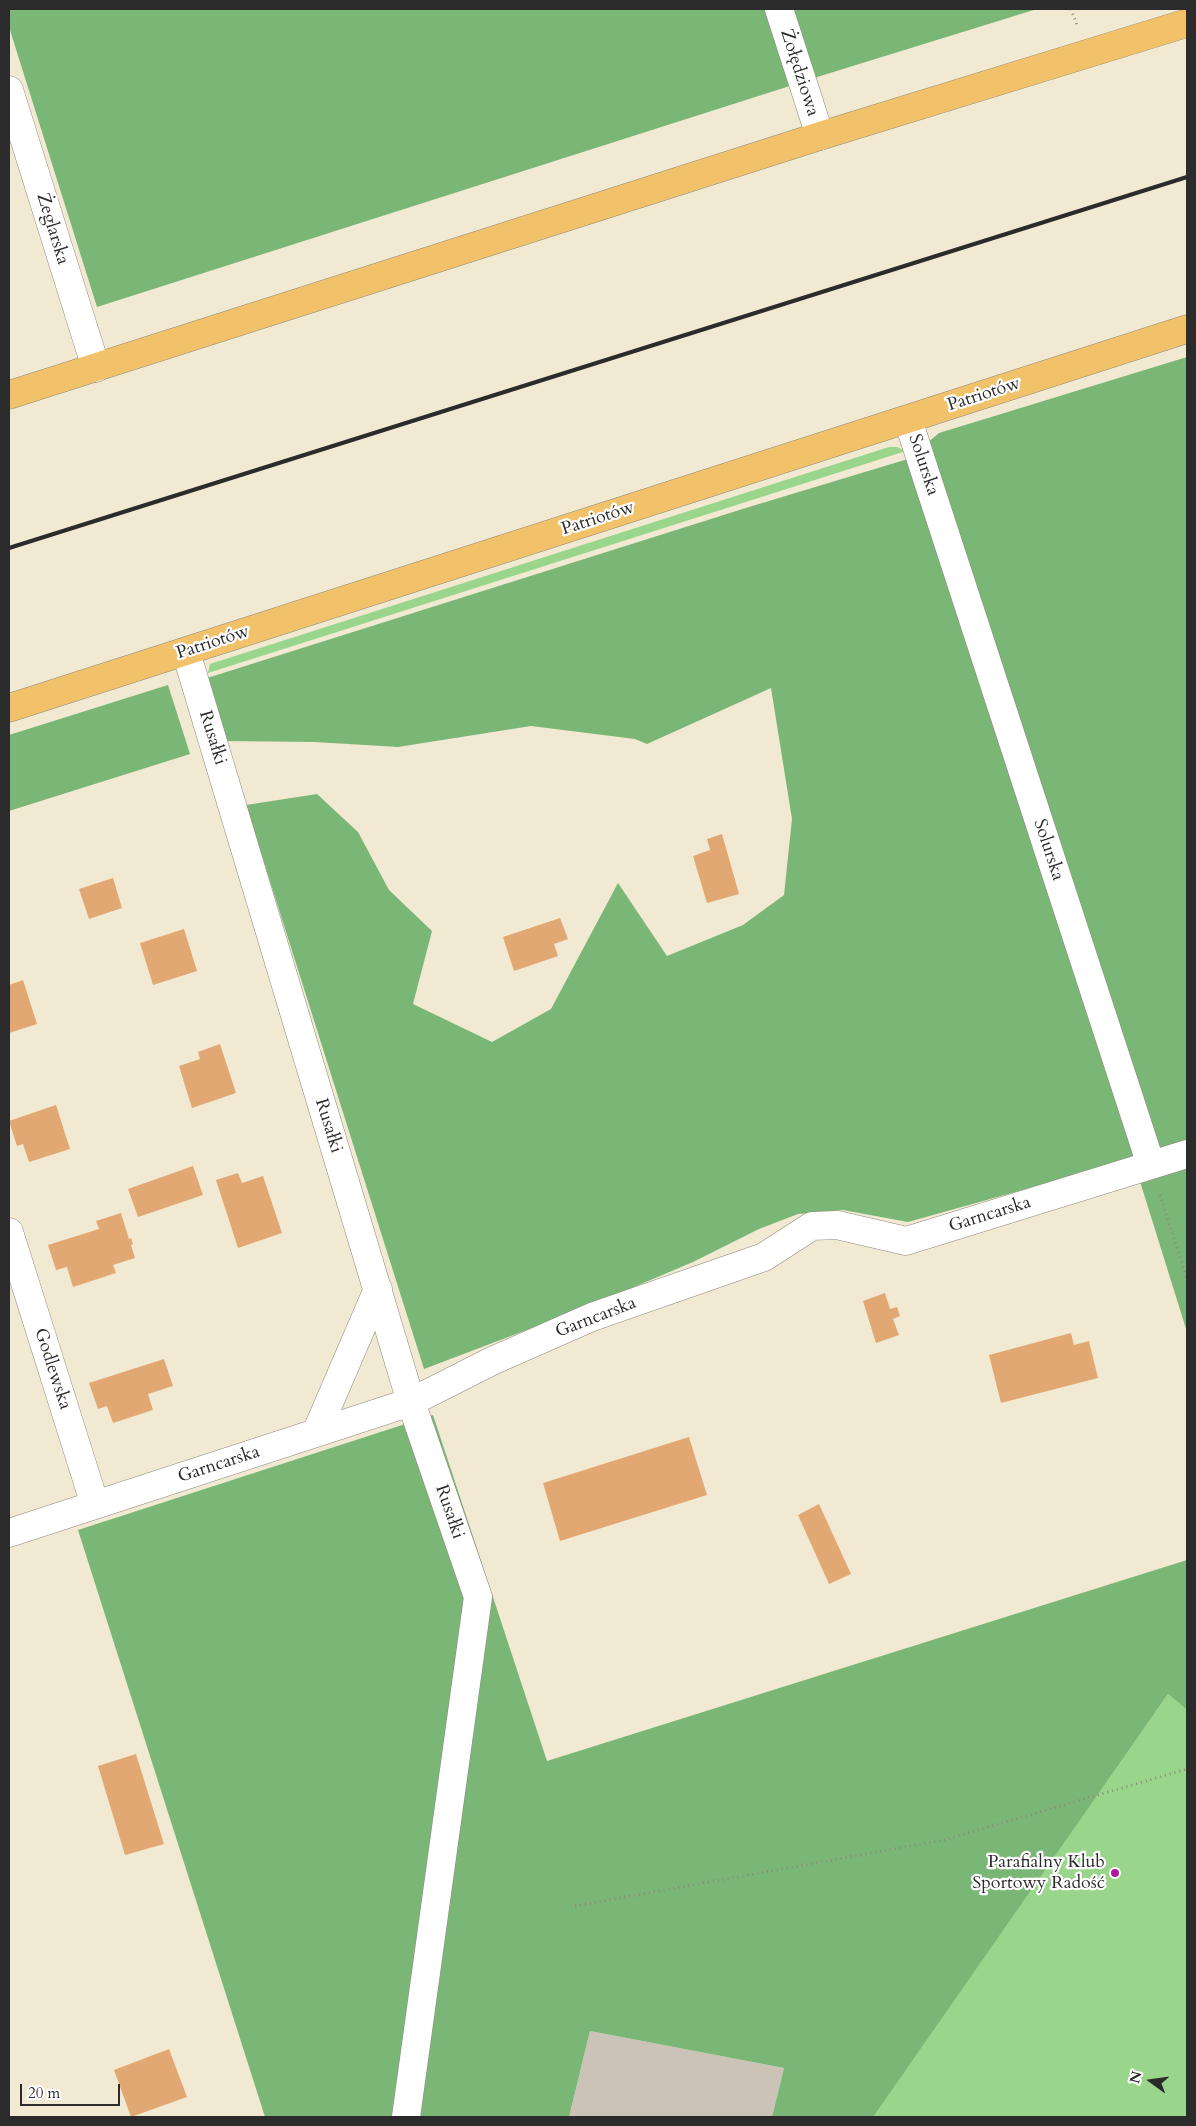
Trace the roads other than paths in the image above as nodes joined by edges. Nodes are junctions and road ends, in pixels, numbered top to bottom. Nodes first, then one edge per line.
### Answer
1 (779, 9) edge
2 (1187, 23) edge
3 (9, 90) edge
4 (820, 136) junction
5 (1187, 330) edge
6 (96, 368) junction
7 (9, 395) edge
8 (908, 420) junction
9 (186, 652) junction
10 (9, 708) edge
11 (1187, 1154) edge
12 (1151, 1164) junction
13 (9, 1232) edge
14 (378, 1289) junction
15 (411, 1402) junction
16 (316, 1433) junction
17 (95, 1505) junction
18 (9, 1533) edge
19 (406, 2117) edge

1 - 4 street, Żołędziowa
2 - 4 main road
3 - 6 street, Żeglarska
4 - 6 main road
5 - 8 main road, Patriotów
6 - 7 main road
8 - 9 main road, Patriotów
8 - 12 street, Solurska
9 - 10 main road, Patriotów
9 - 14 street, Rusałki
11 - 12 street, Garncarska
12 - 15 street, Garncarska
13 - 17 street, Godlewska
14 - 15 street, Rusałki
14 - 16 street
15 - 16 street, Garncarska
15 - 19 street, Rusałki
16 - 17 street, Garncarska
17 - 18 street, Garncarska

